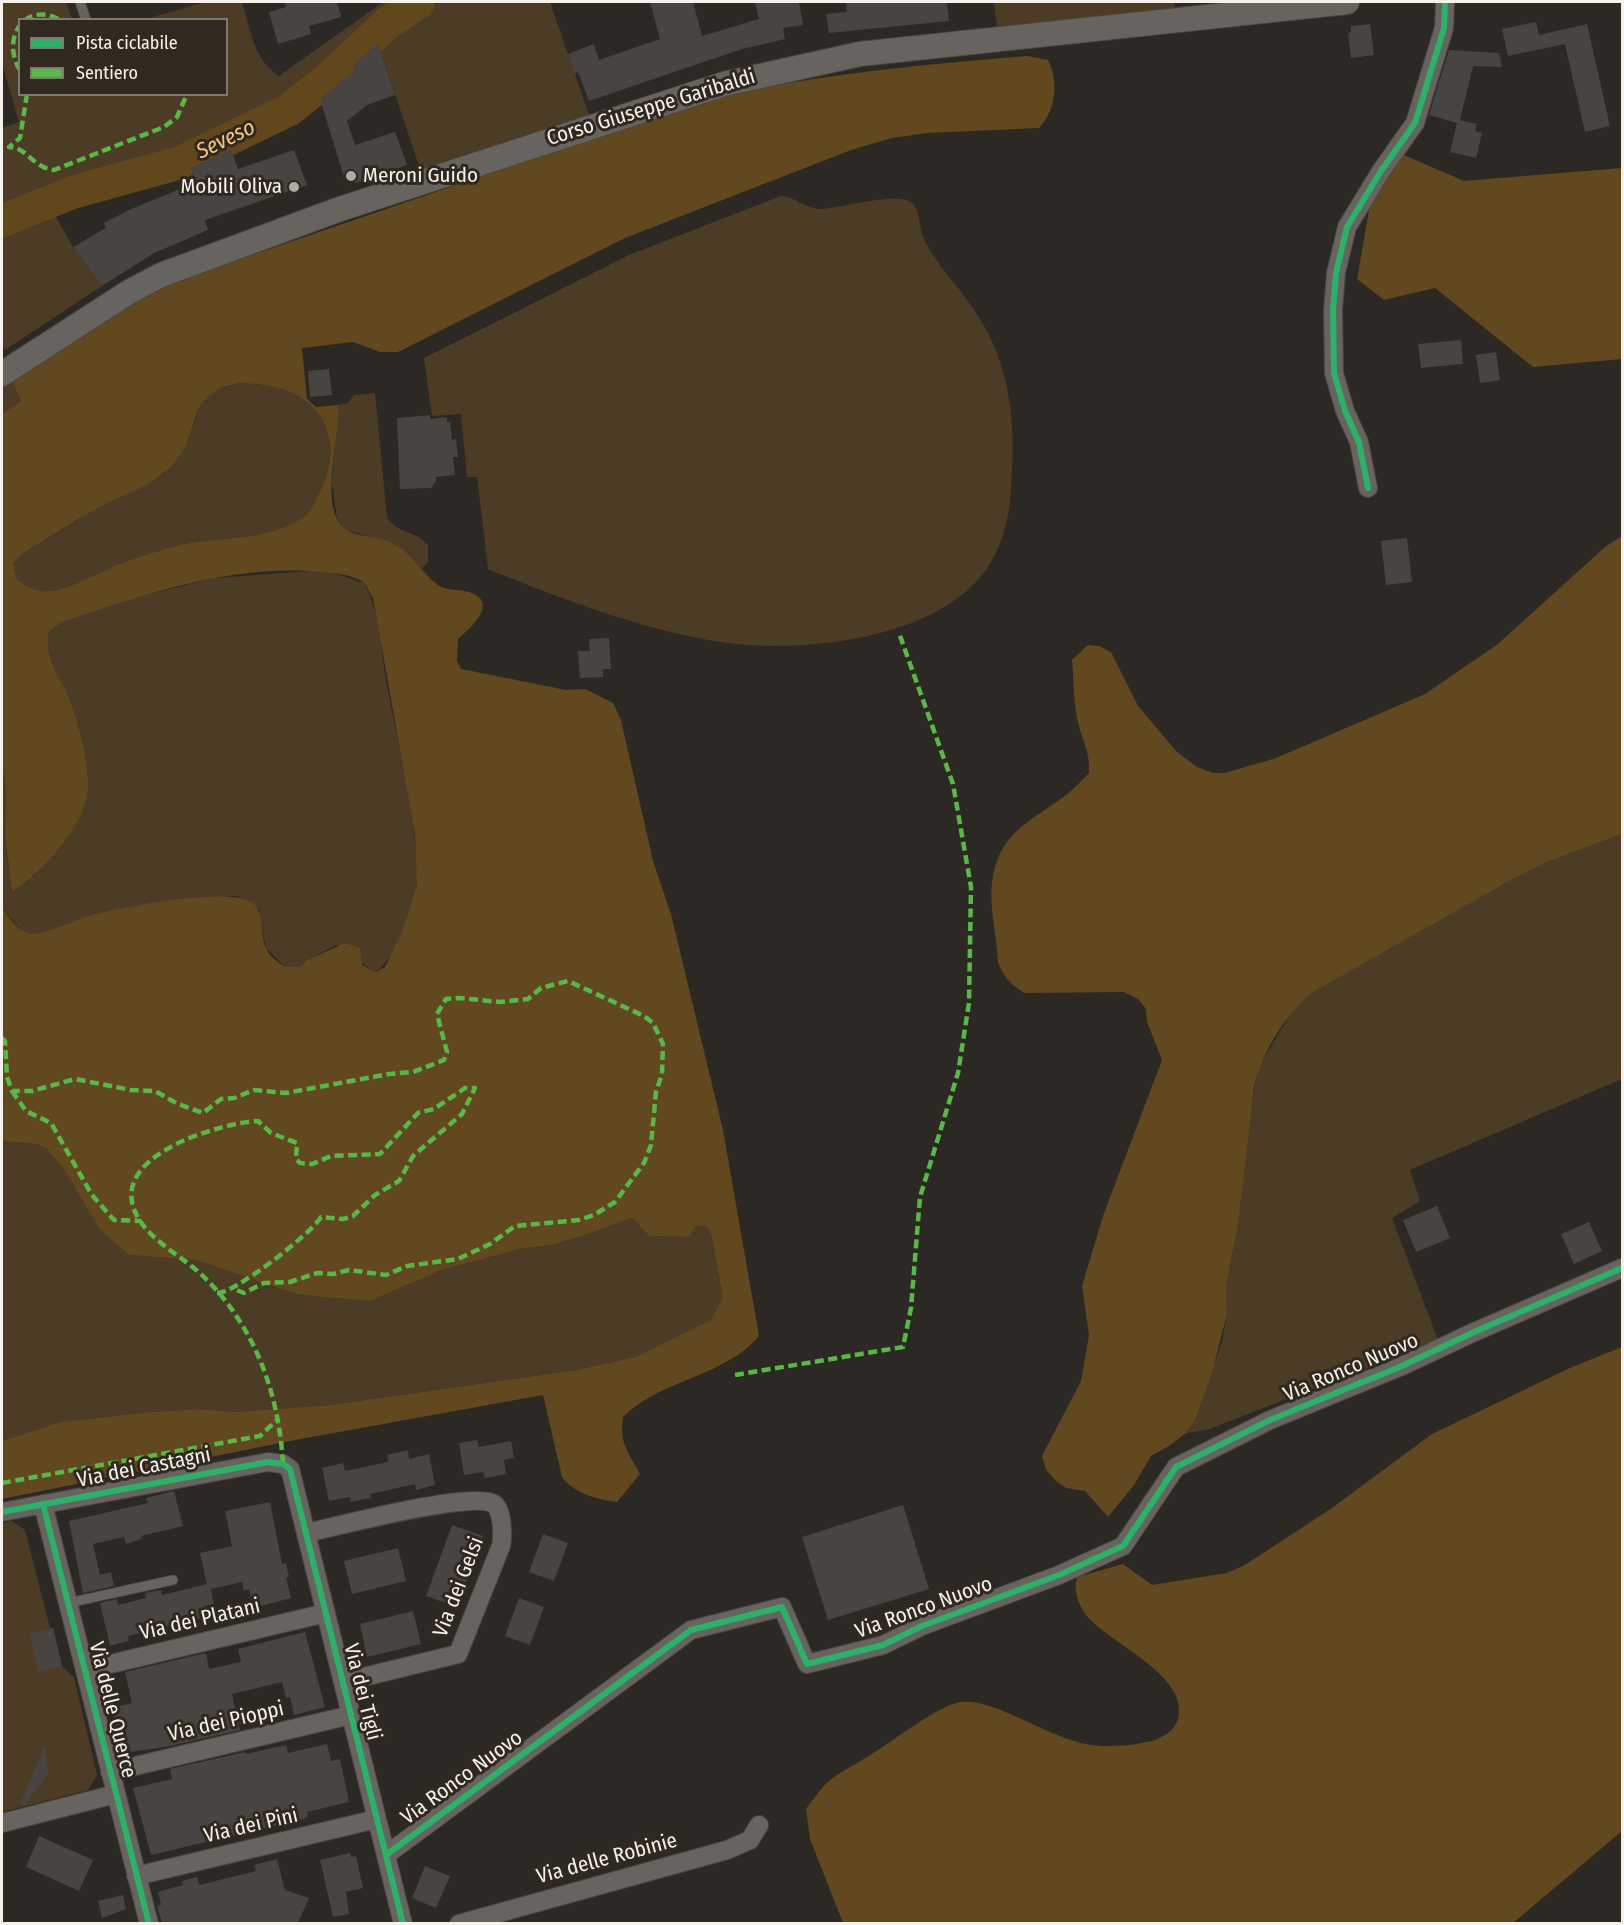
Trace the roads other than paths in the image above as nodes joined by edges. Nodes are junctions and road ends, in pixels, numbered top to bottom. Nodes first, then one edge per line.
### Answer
1 (80, 2) edge
2 (1347, 2) edge
3 (1445, 2) edge
4 (85, 18) edge
5 (2, 374) edge
6 (1368, 488) dead end
7 (1623, 1268) edge
8 (290, 1470) joint
9 (43, 1504) junction
10 (2, 1512) edge
11 (306, 1533) junction
12 (173, 1580) dead end
13 (68, 1603) junction
14 (326, 1613) junction
15 (85, 1670) junction
16 (343, 1682) junction
17 (351, 1715) junction
18 (110, 1772) junction
19 (116, 1794) junction
20 (377, 1819) junction
21 (2, 1822) edge
22 (759, 1825) dead end
23 (386, 1855) junction
24 (136, 1876) junction
25 (148, 1923) edge
26 (402, 1923) edge
27 (459, 1923) edge

1 - 4 lane
2 - 5 main road, Corso Giuseppe Garibaldi
3 - 6 street
7 - 23 street, Via Ronco Nuovo
8 - 9 street, Via dei Castagni
8 - 11 street, Via dei Tigli
9 - 10 street, Via dei Castagni
9 - 13 street, Via delle Querce
11 - 14 street, Via dei Tigli
11 - 16 street, Via dei Gelsi
12 - 13 lane
13 - 15 street, Via delle Querce
14 - 15 street, Via dei Platani
14 - 16 street, Via dei Tigli
15 - 18 street, Via delle Querce
16 - 17 street, Via dei Tigli
17 - 18 street, Via dei Pioppi
17 - 20 street, Via dei Tigli
18 - 19 street, Via delle Querce
19 - 21 street, Via delle Querce
19 - 24 street, Via delle Querce
20 - 23 street, Via dei Tigli
20 - 24 street, Via dei Pini
22 - 27 street, Via delle Robinie
23 - 26 street, Via dei Tigli
24 - 25 street, Via delle Querce

